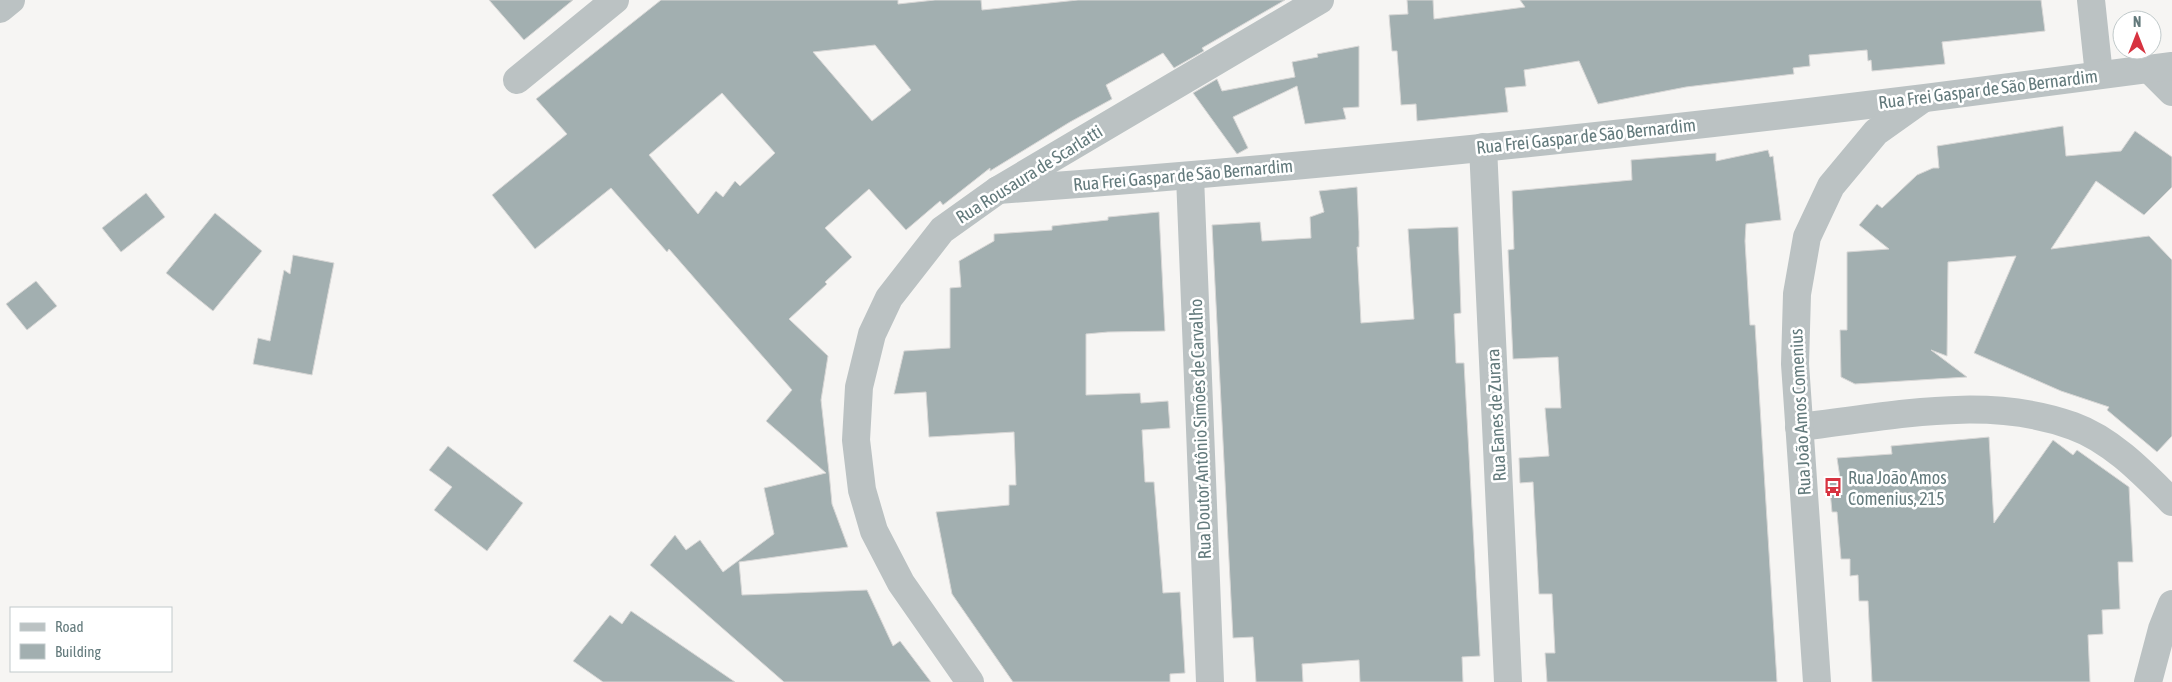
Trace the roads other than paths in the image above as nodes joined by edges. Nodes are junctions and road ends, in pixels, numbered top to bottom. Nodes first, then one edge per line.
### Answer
1 (11, 0) edge
2 (615, 0) edge
3 (1320, 0) edge
4 (2091, 0) edge
5 (0, 9) edge
6 (2161, 68) edge
7 (2099, 75) junction
8 (517, 80) dead end
9 (2172, 92) edge
10 (1923, 98) junction
11 (1483, 147) junction
12 (1190, 176) junction
13 (998, 190) junction
14 (1799, 427) junction
15 (2172, 502) edge
16 (2172, 604) edge
17 (970, 682) edge
18 (1210, 682) edge
19 (1508, 682) edge
20 (1817, 682) edge
21 (2148, 682) edge

1 - 5 street
2 - 8 street
3 - 13 street, Rua Rousaura de Scarlatti
4 - 7 street
6 - 7 street, Rua Frei Gaspar de São Bernardim
6 - 9 street
7 - 10 street, Rua Frei Gaspar de São Bernardim
10 - 11 street, Rua Frei Gaspar de São Bernardim
10 - 14 street, Rua João Amos Comenius
11 - 12 street, Rua Frei Gaspar de São Bernardim
11 - 19 street, Rua Eanes de Zurara
12 - 13 street, Rua Frei Gaspar de São Bernardim
12 - 18 street, Rua Doutor Antônio Simões de Carvalho
13 - 17 street, Rua Rousaura de Scarlatti
14 - 15 street
14 - 20 street, Rua João Amos Comenius
16 - 21 street

